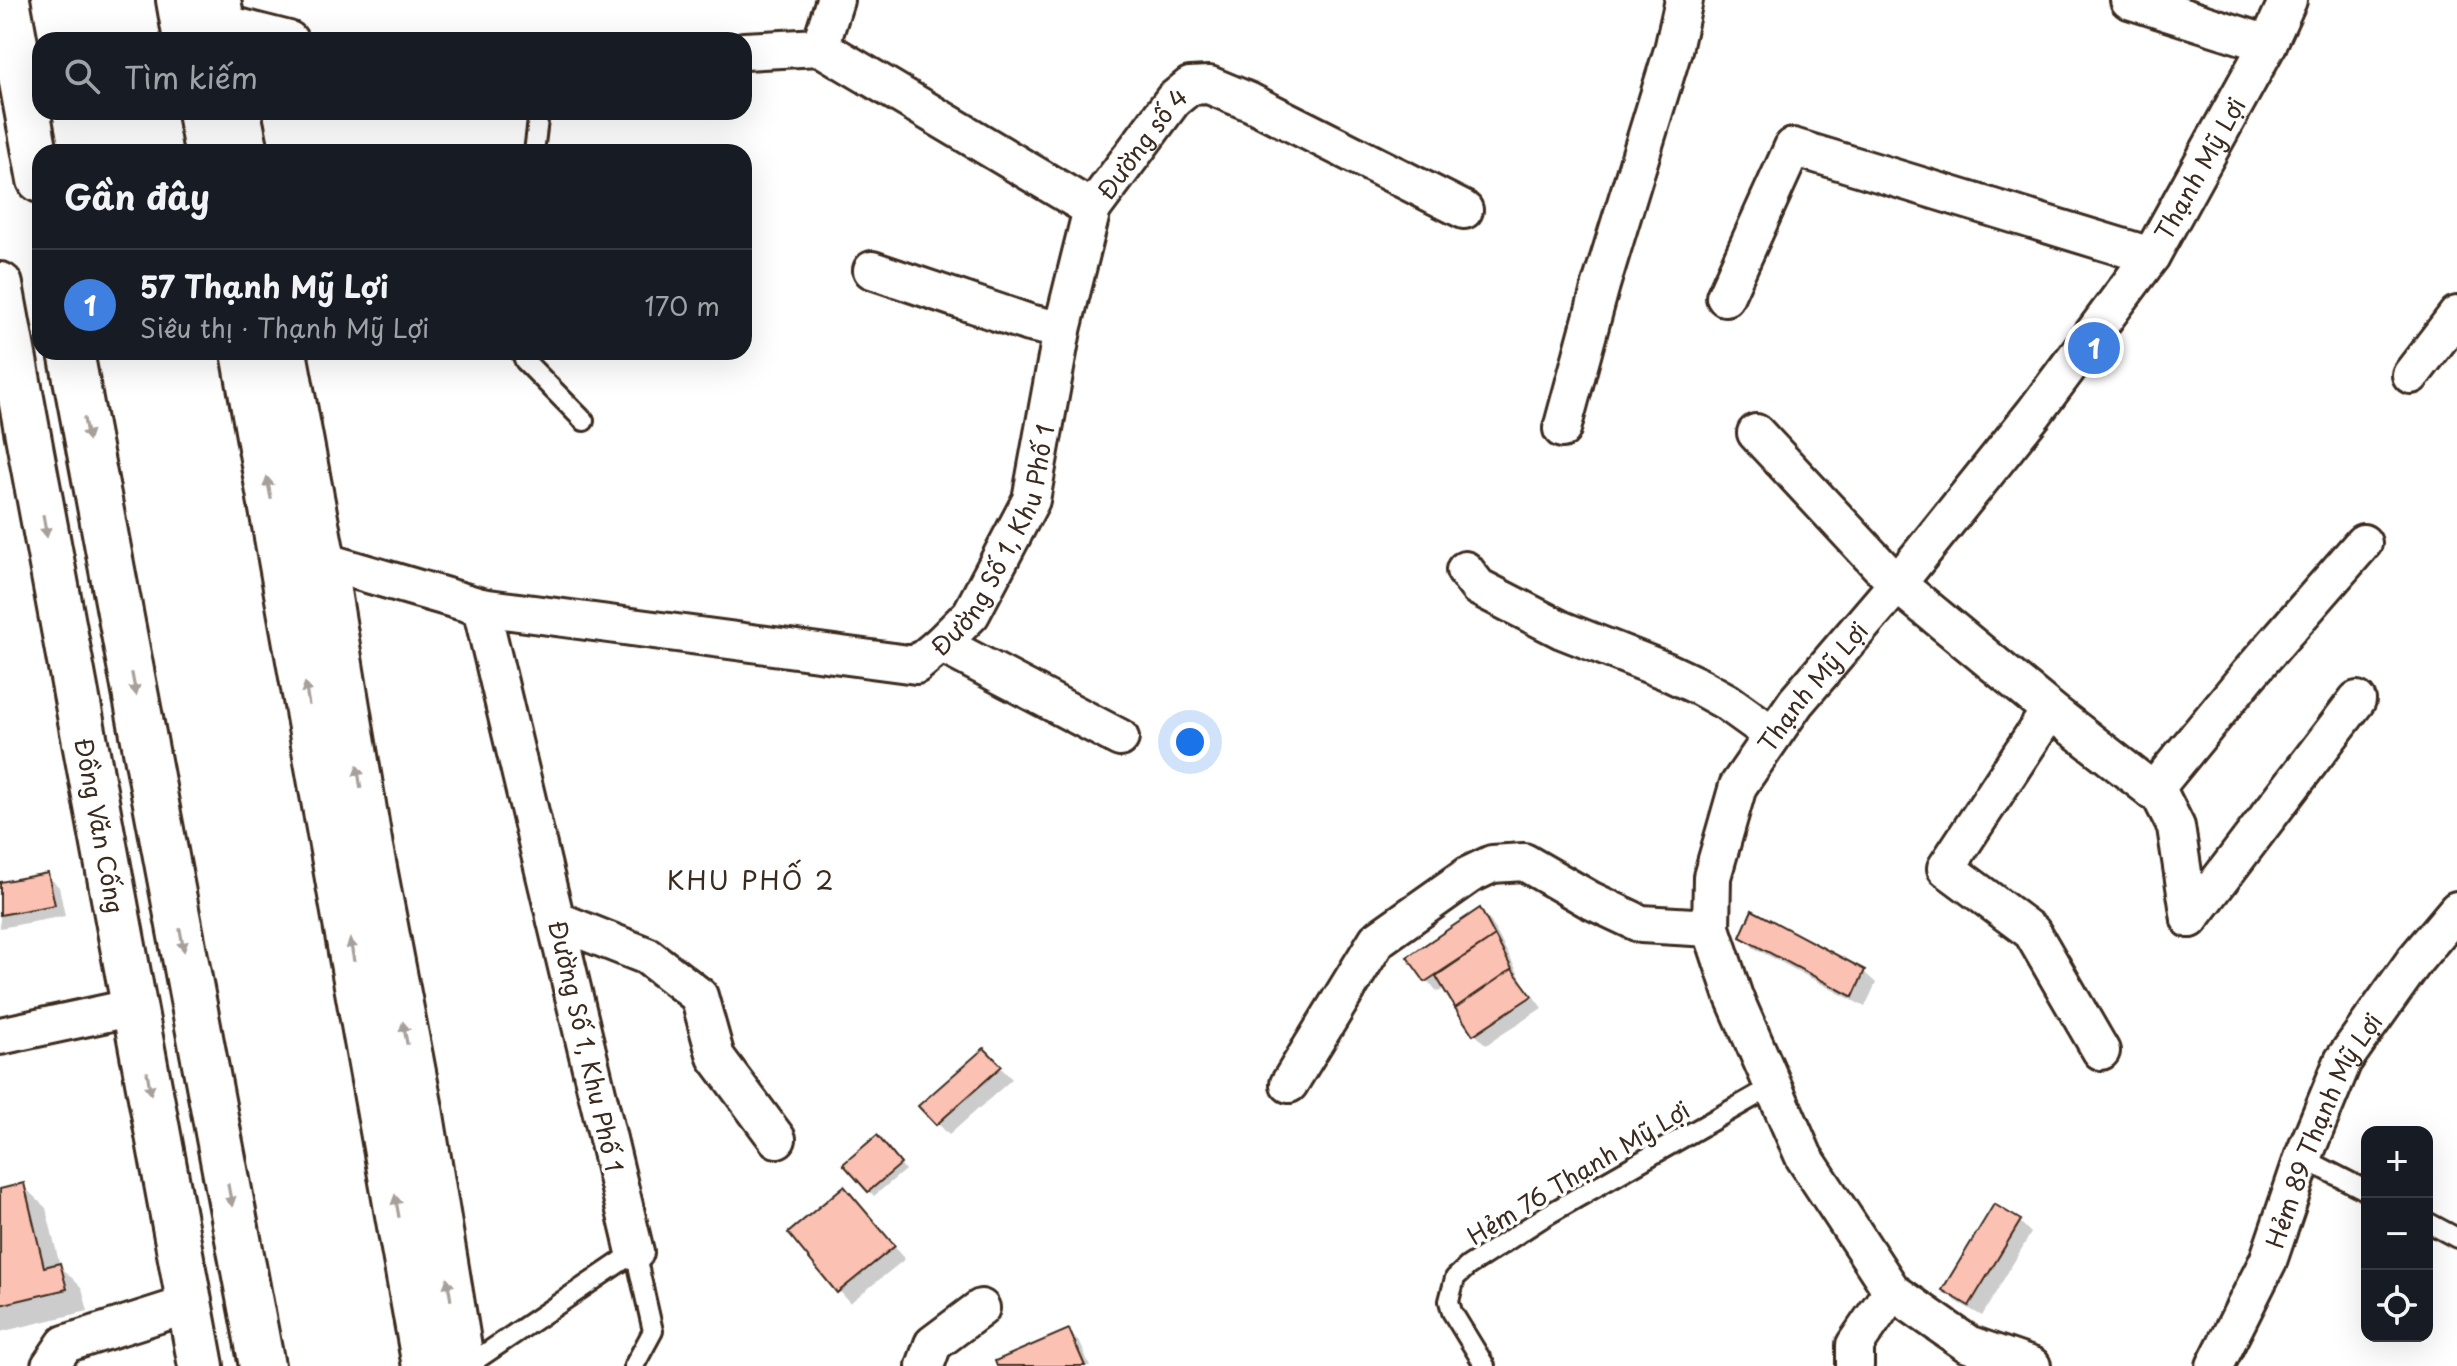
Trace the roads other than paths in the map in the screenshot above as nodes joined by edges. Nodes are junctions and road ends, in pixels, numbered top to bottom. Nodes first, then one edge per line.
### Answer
1 (7, 0) edge
2 (835, 0) edge
3 (1684, 0) edge
4 (2129, 0) edge
5 (2288, 0) edge
6 (202, 21) edge
7 (252, 32) edge
8 (2268, 44) junction
9 (820, 47) junction
10 (752, 51) edge
11 (201, 120) edge
12 (240, 120) edge
13 (538, 120) edge
14 (33, 144) edge
15 (206, 144) edge
16 (244, 144) edge
17 (535, 144) edge
18 (1092, 209) junction
19 (1464, 210) dead end
20 (2151, 256) junction
21 (872, 270) dead end
22 (0, 285) edge
23 (1725, 297) dead end
24 (2457, 315) edge
25 (1062, 330) junction
26 (73, 360) edge
27 (246, 360) edge
28 (285, 360) edge
29 (525, 360) edge
30 (2411, 375) dead end
31 (584, 421) dead end
32 (1562, 429) dead end
33 (1756, 433) dead end
34 (2363, 543) dead end
35 (304, 563) junction
36 (1465, 570) dead end
37 (1897, 584) junction
38 (481, 607) junction
39 (941, 644) junction
40 (2357, 700) dead end
41 (2050, 710) junction
42 (1773, 735) junction
43 (1120, 738) dead end
44 (2153, 791) junction
45 (2457, 910) edge
46 (556, 920) junction
47 (1711, 928) junction
48 (135, 1007) junction
49 (0, 1036) edge
50 (2101, 1051) dead end
51 (1289, 1084) dead end
52 (1773, 1086) junction
53 (777, 1139) dead end
54 (2303, 1158) junction
55 (2361, 1188) edge
56 (2433, 1225) edge
57 (2457, 1238) edge
58 (635, 1252) junction
59 (1892, 1291) junction
60 (248, 1292) junction
61 (190, 1304) junction
62 (981, 1308) dead end
63 (50, 1366) edge
64 (201, 1366) edge
65 (262, 1366) edge
66 (425, 1366) edge
67 (464, 1366) edge
68 (634, 1366) edge
69 (925, 1366) edge
70 (1485, 1366) edge
71 (1855, 1366) edge
72 (2032, 1366) edge
73 (2215, 1366) edge

1 - 14 main road
2 - 9 street
3 - 32 street
4 - 8 street
5 - 8 street, Thạnh Mỹ Lợi
6 - 7 street
8 - 20 street, Thạnh Mỹ Lợi
9 - 10 street
9 - 18 street, Đường số 4
11 - 15 main road
12 - 16 main road
13 - 17 lane
18 - 19 street, Đường số 4
18 - 25 street, Đường Số 1, Khu Phố 1
20 - 23 street
20 - 37 street, Thạnh Mỹ Lợi
21 - 25 street
22 -> 48 main road, Đồng Văn Cống
24 - 30 street
25 - 39 street, Đường Số 1, Khu Phố 1
26 -> 60 main road
35 -> 27 main road
28 - 35 main road
29 - 31 lane
33 - 37 street
34 - 44 street
35 - 38 street, Đường Số 1, Khu Phố 1
66 -> 35 main road
67 -> 35 main road
36 - 42 street
37 - 41 street
37 - 42 street, Thạnh Mỹ Lợi
38 - 39 street, Đường Số 1, Khu Phố 1
38 - 46 street, Đường Số 1, Khu Phố 1
39 - 43 street
40 - 44 street
41 - 44 street
41 - 50 street
42 - 47 street, Thạnh Mỹ Lợi
45 - 54 street, Hẻm 89 Thạnh Mỹ Lợi
46 - 53 street
46 - 58 street, Đường Số 1, Khu Phố 1
47 - 51 street
47 - 52 street, Thạnh Mỹ Lợi
48 - 49 street
48 -> 61 main road, Đồng Văn Cống
52 - 59 street, Thạnh Mỹ Lợi
52 - 70 lane, Hẻm 76 Thạnh Mỹ Lợi
54 - 55 lane
54 - 73 street, Hẻm 89 Thạnh Mỹ Lợi
56 - 57 lane
58 - 67 lane
58 - 68 lane
59 - 71 street
59 - 72 street, Thạnh Mỹ Lợi
60 - 61 main road
60 - 65 main road
61 - 63 street
61 - 64 main road, Đồng Văn Cống
62 - 69 street

